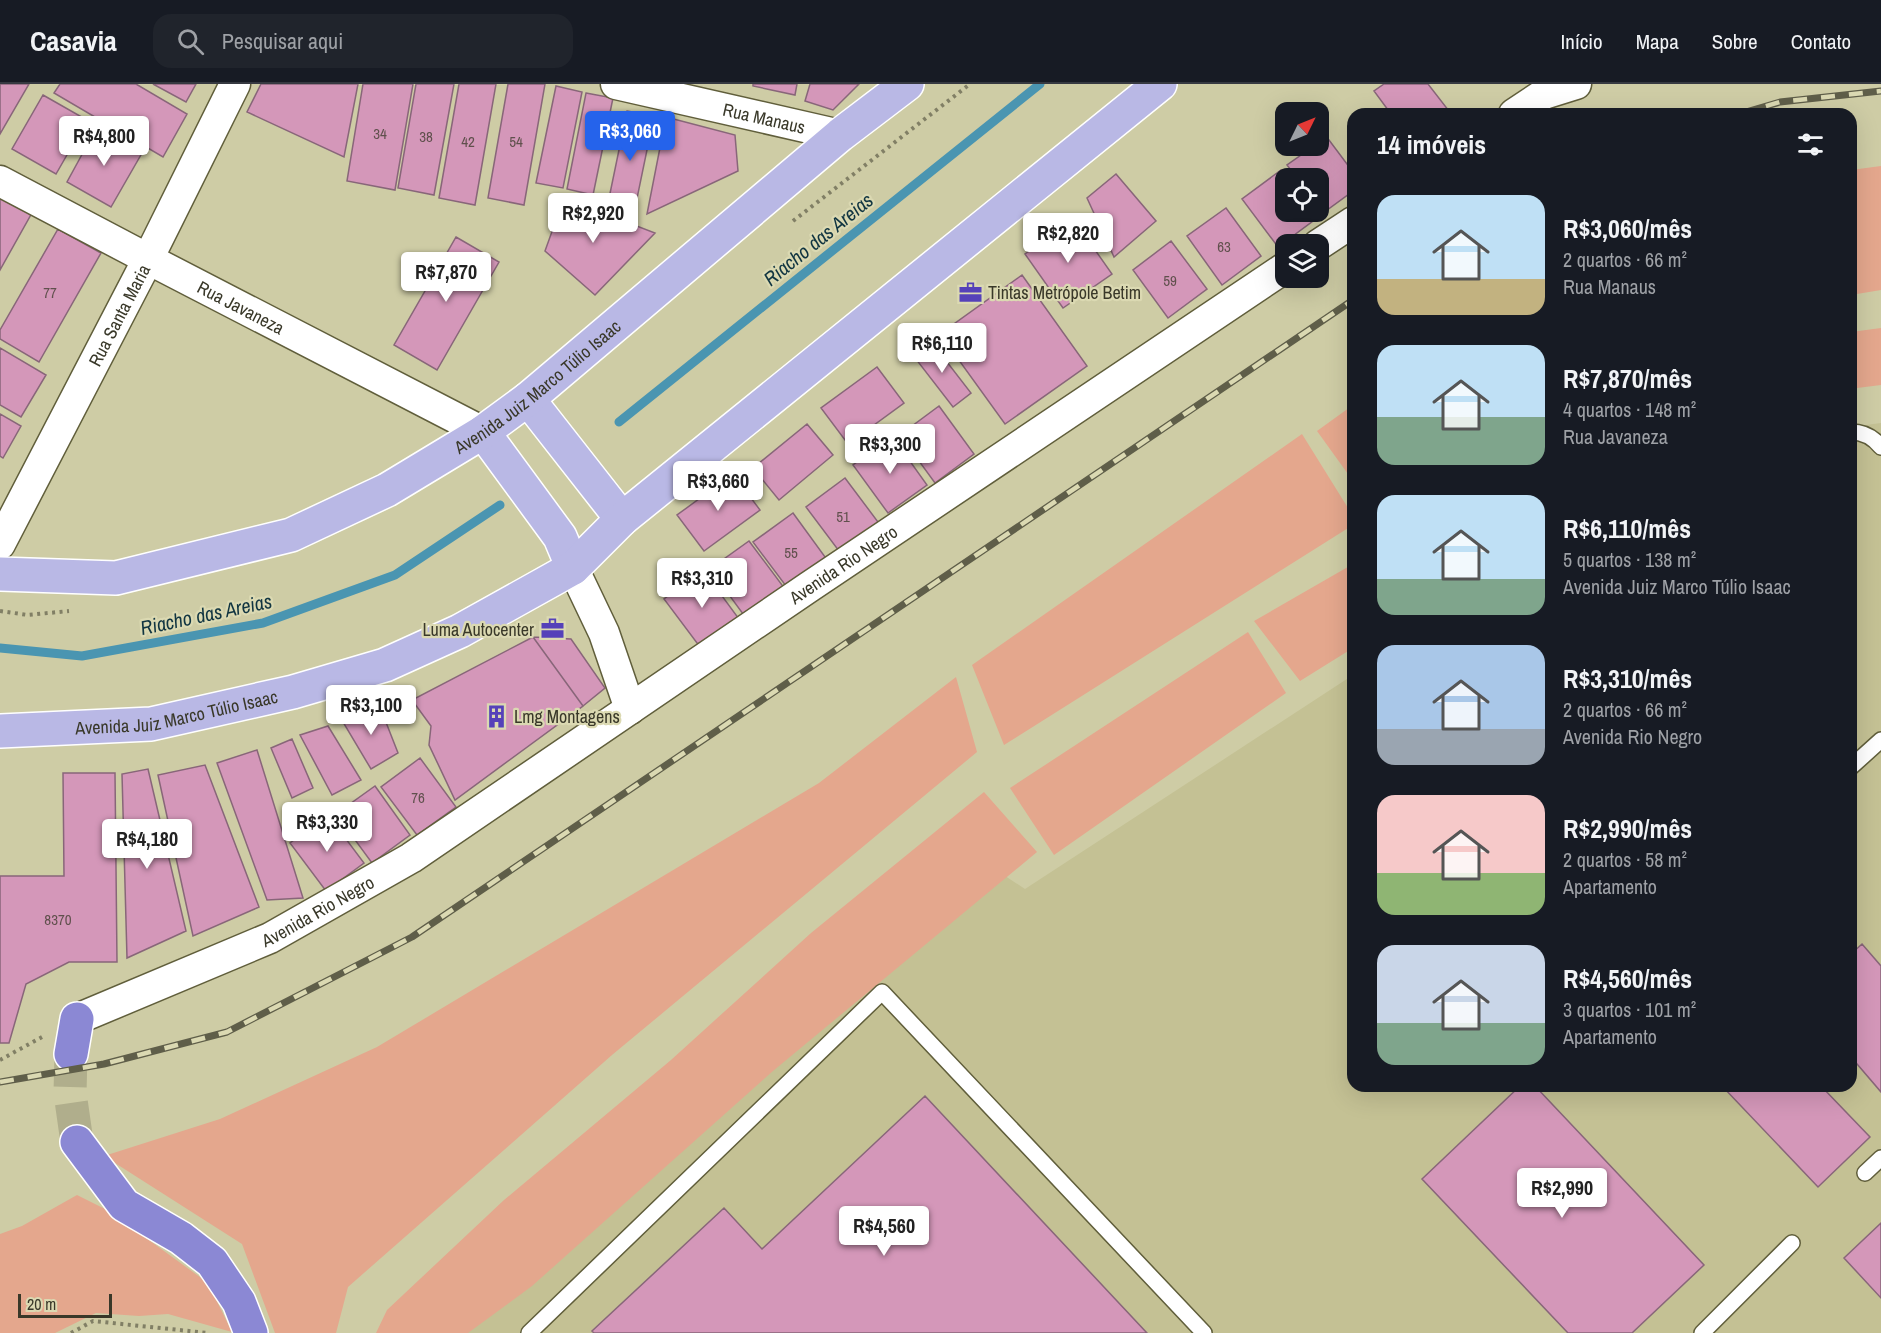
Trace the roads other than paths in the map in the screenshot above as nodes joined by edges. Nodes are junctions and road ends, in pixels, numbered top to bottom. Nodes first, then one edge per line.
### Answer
1 (235, 84) edge
2 (616, 84) edge
3 (907, 84) edge
4 (1160, 84) edge
5 (1576, 84) edge
6 (1523, 108) edge
7 (840, 135) junction
8 (0, 181) edge
9 (1347, 226) edge
10 (1329, 238) edge
11 (148, 259) junction
12 (1275, 274) edge
13 (528, 399) junction
14 (483, 432) junction
15 (1857, 432) edge
16 (1881, 447) edge
17 (622, 519) junction
18 (0, 544) edge
19 (573, 568) junction
20 (0, 574) edge
21 (630, 709) junction
22 (0, 731) edge
23 (1881, 740) edge
24 (1857, 762) edge
25 (77, 1019) joint
26 (71, 1054) tunnel mouth
27 (77, 1142) tunnel mouth
28 (1881, 1158) edge
29 (1864, 1173) dead end
30 (1792, 1243) dead end
31 (251, 1333) edge
32 (529, 1333) edge
33 (1204, 1333) edge
34 (1702, 1333) edge

1 - 11 street, Rua Santa Maria
2 - 7 street, Rua Manaus
3 - 7 main road, Avenida Juiz Marco Túlio Isaac
4 - 17 main road, Avenida Juiz Marco Túlio Isaac
5 - 6 street
7 - 13 main road, Avenida Juiz Marco Túlio Isaac
8 - 11 street, Rua Javaneza
9 - 10 street
11 - 14 street, Rua Javaneza
11 - 18 street, Rua Santa Maria
12 - 21 street, Avenida Rio Negro
13 - 14 main road, Avenida Juiz Marco Túlio Isaac
13 - 17 main road
14 - 19 main road
14 - 20 main road, Avenida Juiz Marco Túlio Isaac
15 - 16 lane
17 - 19 main road, Avenida Juiz Marco Túlio Isaac
19 - 21 street
19 - 22 main road, Avenida Juiz Marco Túlio Isaac
21 - 25 street, Avenida Rio Negro
23 - 24 lane
25 - 26 highway
27 - 31 highway
28 - 29 lane
30 - 34 lane
32 - 33 lane

